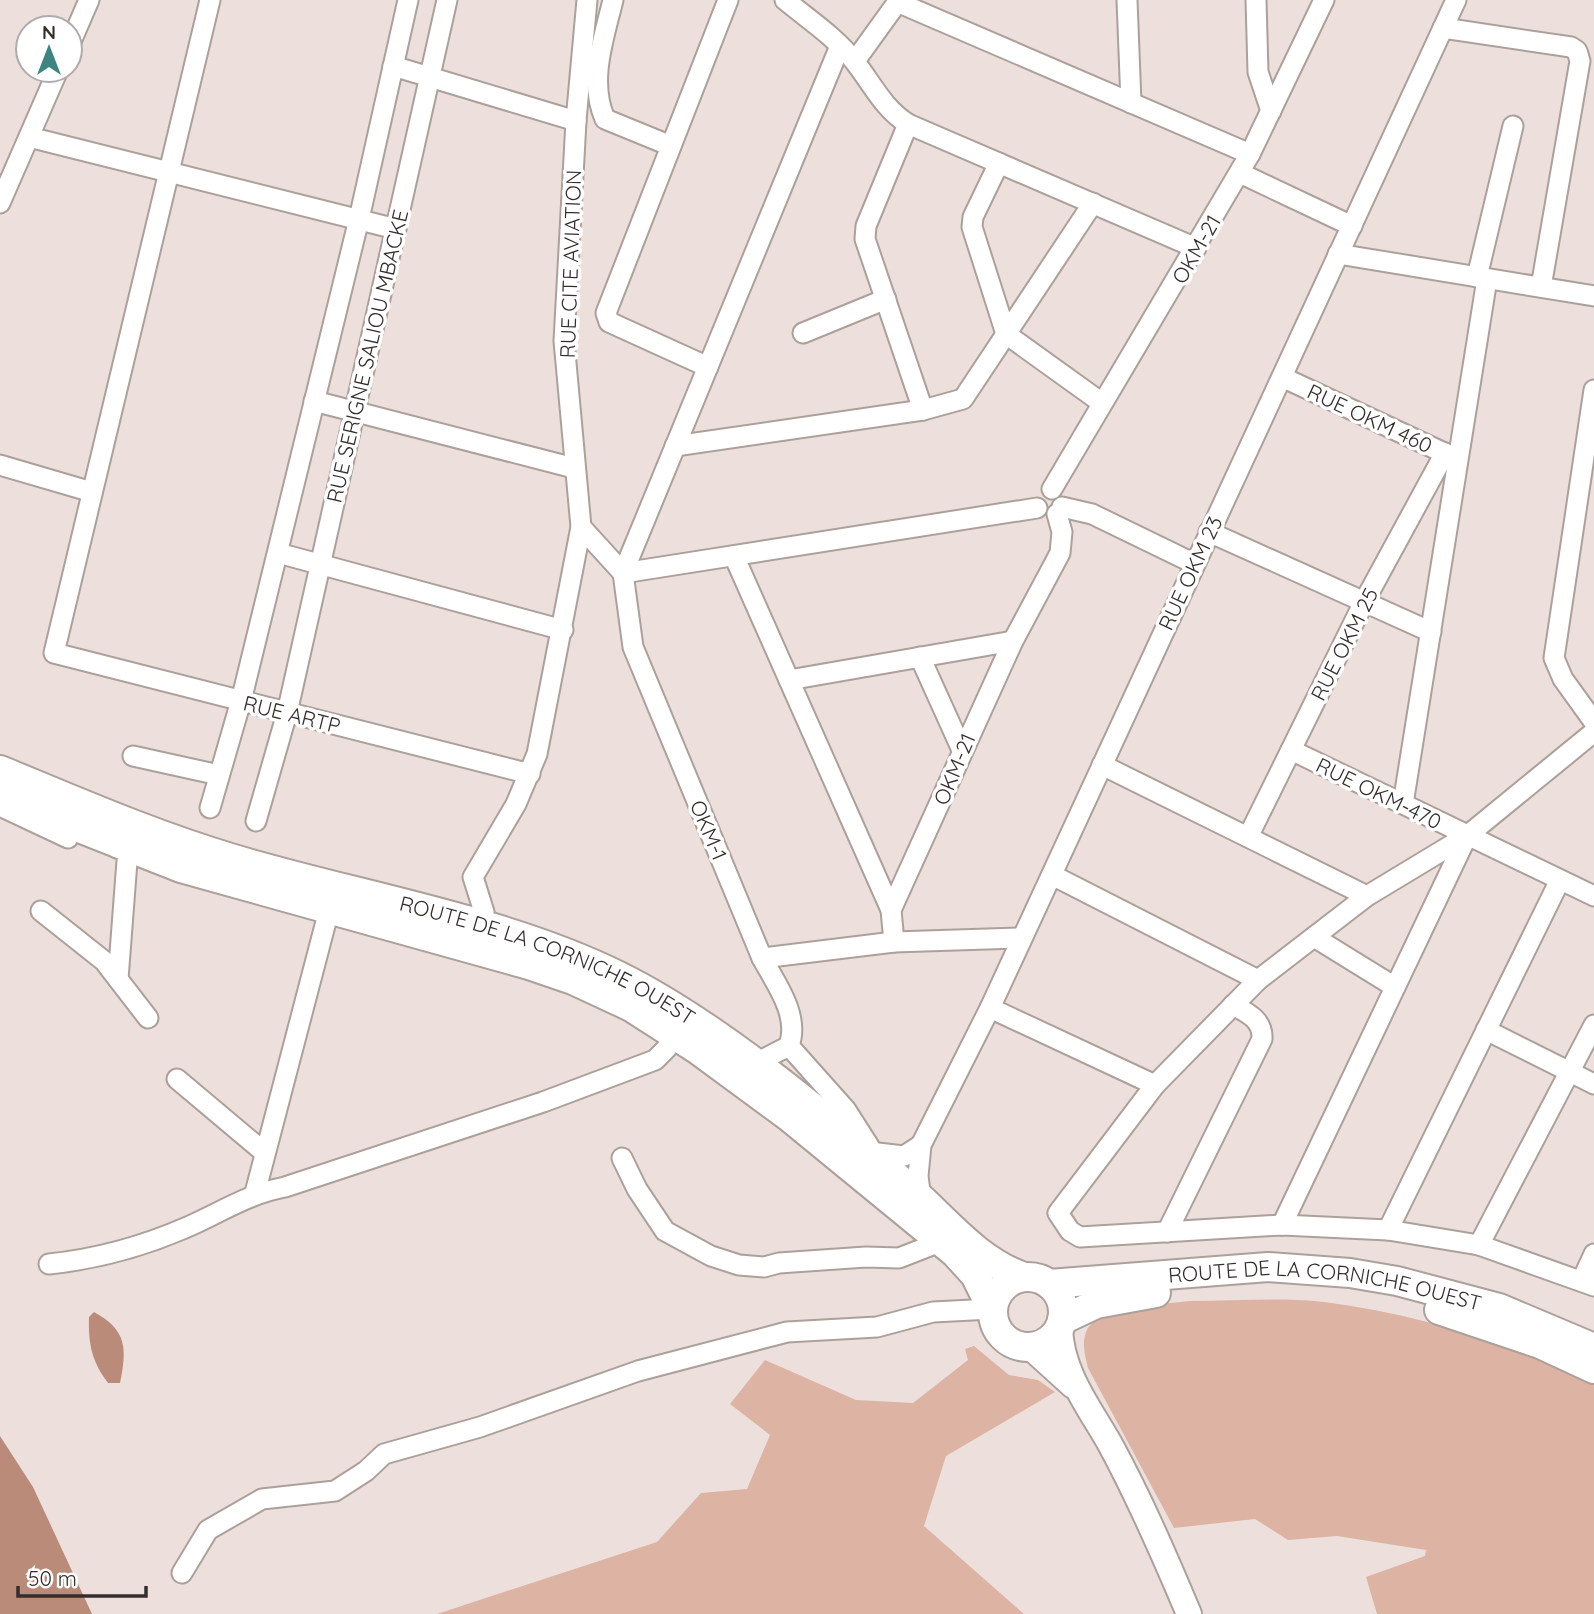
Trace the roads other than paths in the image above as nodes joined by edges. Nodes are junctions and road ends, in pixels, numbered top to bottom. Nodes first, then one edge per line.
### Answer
1 (210, 0) edge
2 (408, 0) edge
3 (447, 0) edge
4 (587, 0) edge
5 (613, 0) edge
6 (728, 0) edge
7 (785, 0) edge
8 (1127, 0) edge
9 (1256, 0) edge
10 (1324, 0) edge
11 (1456, 0) edge
12 (898, 1) edge
13 (1443, 28) junction
14 (840, 46) junction
15 (855, 61) junction
16 (393, 66) junction
17 (430, 78) junction
18 (52, 84) edge
19 (1131, 103) junction
20 (1271, 111) junction
21 (576, 121) junction
22 (908, 124) junction
23 (1513, 126) dead end
24 (29, 137) junction
25 (671, 146) junction
26 (1250, 154) junction
27 (999, 163) junction
28 (169, 173) junction
29 (1240, 173) junction
30 (0, 203) edge
31 (1093, 203) junction
32 (359, 219) junction
33 (1352, 226) junction
34 (396, 229) junction
35 (1196, 248) junction
36 (1339, 254) junction
37 (1482, 278) junction
38 (1541, 287) junction
39 (1594, 296) edge
40 (886, 299) junction
41 (803, 333) dead end
42 (1006, 334) junction
43 (708, 367) junction
44 (1282, 377) junction
45 (1594, 390) edge
46 (314, 401) junction
47 (1102, 403) junction
48 (923, 410) junction
49 (355, 413) junction
50 (1592, 415) edge
51 (675, 446) junction
52 (1452, 456) junction
53 (0, 465) edge
54 (574, 468) junction
55 (1052, 489) junction
56 (92, 492) junction
57 (1037, 508) junction
58 (1060, 510) junction
59 (582, 527) junction
60 (1209, 532) junction
61 (278, 553) junction
62 (734, 556) junction
63 (321, 563) junction
64 (1194, 564) junction
65 (623, 573) junction
66 (1364, 603) junction
67 (563, 630) junction
68 (1431, 632) junction
69 (1013, 641) junction
70 (920, 657) junction
71 (789, 680) junction
72 (242, 701) junction
73 (288, 713) junction
74 (1594, 722) edge
75 (1594, 732) edge
76 (962, 750) junction
77 (1291, 750) junction
78 (133, 756) dead end
79 (1102, 765) junction
80 (0, 770) edge
81 (530, 774) junction
82 (219, 775) junction
83 (0, 789) edge
84 (1404, 804) junction
85 (0, 806) edge
86 (210, 807) dead end
87 (256, 821) dead end
88 (1468, 835) junction
89 (1248, 837) junction
90 (128, 848) junction
91 (1052, 875) junction
92 (1560, 880) junction
93 (1367, 896) junction
94 (1594, 896) edge
95 (329, 910) junction
96 (41, 911) dead end
97 (891, 911) junction
98 (478, 924) junction
99 (1314, 937) junction
100 (1020, 939) junction
101 (894, 942) junction
102 (762, 958) junction
103 (118, 979) junction
104 (1258, 980) junction
105 (1395, 987) junction
106 (1233, 1005) junction
107 (990, 1008) junction
108 (148, 1018) dead end
109 (1594, 1025) edge
110 (1486, 1030) junction
111 (664, 1037) junction
112 (789, 1046) junction
113 (754, 1063) junction
114 (1570, 1071) junction
115 (177, 1079) dead end
116 (1594, 1084) edge
117 (1155, 1085) junction
118 (921, 1145) junction
119 (265, 1153) junction
120 (870, 1155) junction
121 (622, 1158) dead end
122 (255, 1193) junction
123 (921, 1199) junction
124 (1282, 1225) junction
125 (1388, 1230) junction
126 (1167, 1232) junction
127 (940, 1242) junction
128 (1479, 1245) junction
129 (1594, 1254) edge
130 (49, 1264) dead end
131 (1037, 1280) junction
132 (1588, 1283) edge
133 (992, 1309) junction
134 (1061, 1324) junction
135 (1030, 1347) junction
136 (1594, 1348) edge
137 (1594, 1369) edge
138 (1076, 1389) junction
139 (182, 1573) dead end
140 (1189, 1614) edge

1 - 28 street
2 - 16 street, RUE SERIGNE SALIOU MBACKE
3 - 17 street, RUE SERIGNE SALIOU MBACKE
4 - 21 street, RUE CITE AVIATION
5 - 25 street
6 - 25 street
7 - 14 street
8 - 19 street
9 - 20 street
10 - 20 street, OKM-21
11 - 13 street, RUE OKM 23
12 - 15 street
12 - 19 street
13 - 33 street, RUE OKM 23
13 - 38 street
14 - 15 street
14 - 43 street
15 - 22 street
16 - 17 street
16 - 32 street, RUE SERIGNE SALIOU MBACKE
17 - 21 street
17 - 34 street, RUE SERIGNE SALIOU MBACKE
18 - 24 street
19 - 26 street
20 - 26 street, OKM-21
21 - 54 street, RUE CITE AVIATION
22 - 27 street
22 - 40 street
23 - 37 street
24 - 28 street
24 - 30 street
25 - 43 street
26 - 29 street, OKM-21
27 - 31 street
27 - 42 street
28 - 32 street
28 - 56 street
29 - 33 street
29 - 35 street, OKM-21
31 - 35 street
31 - 42 street
32 - 34 street
32 - 46 street, RUE SERIGNE SALIOU MBACKE
33 - 36 street, RUE OKM 23
34 - 49 street, RUE SERIGNE SALIOU MBACKE
35 - 47 street, OKM-21
36 - 37 street
36 - 44 street, RUE OKM 23
37 - 38 street
37 - 52 street
38 - 39 street
40 - 41 street
40 - 48 street
42 - 47 street
42 - 48 street
43 - 51 street
44 - 52 street, RUE OKM 460
44 - 60 street, RUE OKM 23
45 - 50 street
46 - 49 street
46 - 61 street, RUE SERIGNE SALIOU MBACKE
47 - 55 street, OKM-21
48 - 51 street
49 - 54 street
49 - 63 street, RUE SERIGNE SALIOU MBACKE
50 - 74 street
51 - 65 street
52 - 66 street, RUE OKM 25
52 - 68 street
53 - 56 street
54 - 59 street, RUE CITE AVIATION
55 - 57 street
55 - 58 street
56 - 72 street, RUE ARTP
57 - 58 street
57 - 62 street
58 - 64 street
58 - 69 street, OKM-21
59 - 65 street
59 - 67 street, RUE CITE AVIATION
60 - 64 street, RUE OKM 23
60 - 66 street
61 - 63 street
61 - 72 street, RUE SERIGNE SALIOU MBACKE
62 - 65 street
62 - 71 street
63 - 67 street
63 - 73 street, RUE SERIGNE SALIOU MBACKE
64 - 79 street, RUE OKM 23
65 - 102 street, OKM-1
66 - 68 street
66 - 77 street, RUE OKM 25
67 - 81 street, RUE CITE AVIATION
68 - 84 street
69 - 70 street
69 - 76 street, OKM-21
70 - 71 street
70 - 76 street
71 - 97 street
72 - 73 street, RUE ARTP
72 - 82 street, RUE SERIGNE SALIOU MBACKE
73 - 81 street, RUE ARTP
73 - 87 street, RUE SERIGNE SALIOU MBACKE
75 - 88 street
76 - 97 street, OKM-21
77 - 84 street, RUE OKM-470
77 - 89 street, RUE OKM 25
78 - 82 street
79 - 89 street
79 - 91 street, RUE OKM 23
80 - 98 highway, ROUTE DE LA CORNICHE OUEST
81 - 98 street, RUE CITE AVIATION
82 - 86 street, RUE SERIGNE SALIOU MBACKE
83 - 90 highway, ROUTE DE LA CORNICHE OUEST
84 - 88 street, RUE OKM-470
85 - 90 street
88 - 92 street, RUE OKM-470
88 - 93 street
88 - 105 street
89 - 93 street
90 - 95 highway, ROUTE DE LA CORNICHE OUEST
90 - 103 street
91 - 100 street, RUE OKM 23
91 - 104 street
92 - 94 street, RUE OKM-470
92 - 110 street
93 - 99 street
95 - 111 highway, ROUTE DE LA CORNICHE OUEST
95 - 119 street
96 - 103 street
97 - 101 street
98 - 113 highway, ROUTE DE LA CORNICHE OUEST
99 - 104 street
99 - 105 street
100 - 101 street
100 - 107 street, RUE OKM 23
101 - 102 street
102 - 112 street, OKM-1
103 - 108 street
104 - 106 street
105 - 124 street
106 - 117 street
106 - 126 street
107 - 117 street
107 - 118 street, RUE OKM 23
109 - 114 street
110 - 114 street
110 - 125 street
111 - 122 street
111 - 127 highway, ROUTE DE LA CORNICHE OUEST
112 - 113 street
112 - 120 street
113 - 120 highway, ROUTE DE LA CORNICHE OUEST
114 - 116 street
114 - 128 street
115 - 119 street
117 - 126 street
118 - 120 street
118 - 123 street
119 - 122 street
120 - 123 highway, ROUTE DE LA CORNICHE OUEST
121 - 127 street
122 - 130 street
123 - 131 highway, ROUTE DE LA CORNICHE OUEST
124 - 125 street
124 - 126 street
125 - 128 street
127 - 133 highway, ROUTE DE LA CORNICHE OUEST
128 - 132 street
129 - 132 street
131 - 133 highway
131 - 134 highway
131 - 136 highway, ROUTE DE LA CORNICHE OUEST
133 - 135 highway
133 - 139 street
134 - 135 highway
134 - 137 highway, ROUTE DE LA CORNICHE OUEST
134 - 138 main road
135 - 138 main road
138 - 140 main road

